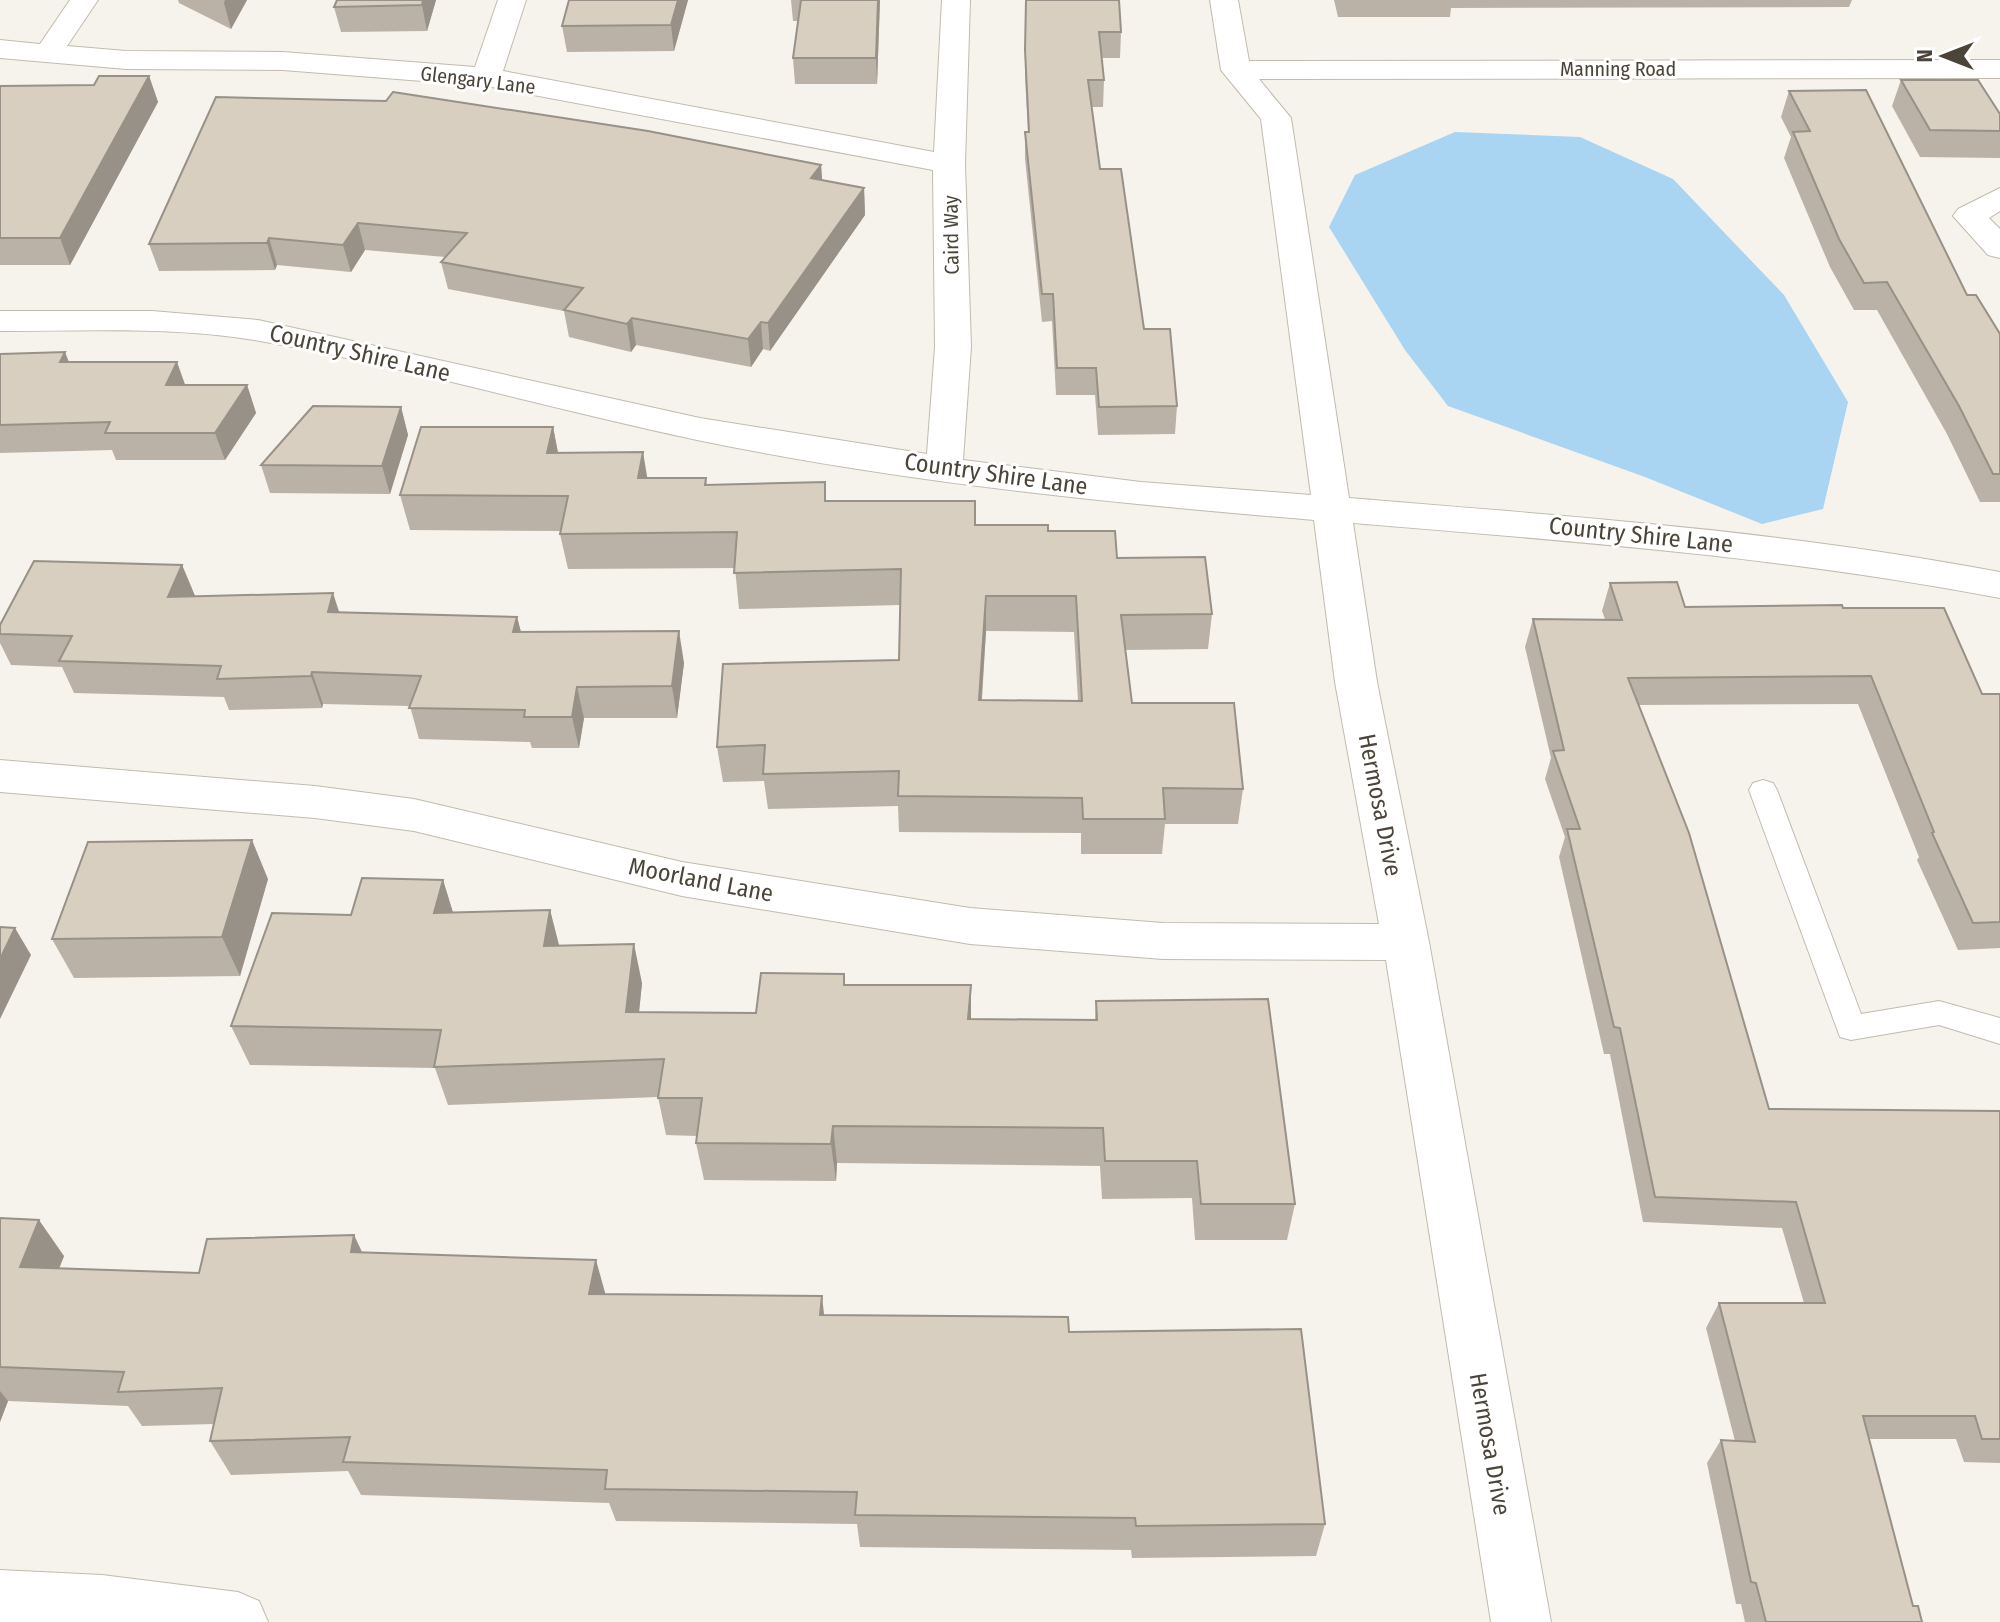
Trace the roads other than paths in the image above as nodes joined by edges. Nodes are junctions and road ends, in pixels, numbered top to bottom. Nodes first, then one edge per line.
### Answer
1 (84, 0) edge
2 (512, 0) edge
3 (956, 0) edge
4 (1224, 0) edge
5 (0, 49) edge
6 (48, 53) junction
7 (2000, 69) edge
8 (1236, 70) junction
9 (486, 77) junction
10 (949, 164) junction
11 (2000, 198) edge
12 (2000, 248) edge
13 (0, 321) edge
14 (944, 469) junction
15 (1333, 507) junction
16 (2000, 585) edge
17 (0, 776) edge
18 (1763, 790) dead end
19 (1406, 942) junction
20 (2000, 1031) edge
21 (0, 1600) edge
22 (238, 1622) edge
23 (1521, 1622) edge

1 - 6 street
2 - 9 street
3 - 10 street, Caird Way
4 - 8 street
5 - 6 street, Glengary Lane
6 - 9 street, Glengary Lane
7 - 8 street, Manning Road
8 - 15 street, Hermosa Drive
9 - 10 street, Glengary Lane
10 - 14 street, Caird Way
11 - 12 street
13 - 14 street, Country Shire Lane
14 - 15 street, Country Shire Lane
15 - 16 street, Country Shire Lane
15 - 19 street, Hermosa Drive
17 - 19 street, Moorland Lane
18 - 20 lane
19 - 23 street, Hermosa Drive
21 - 22 street

